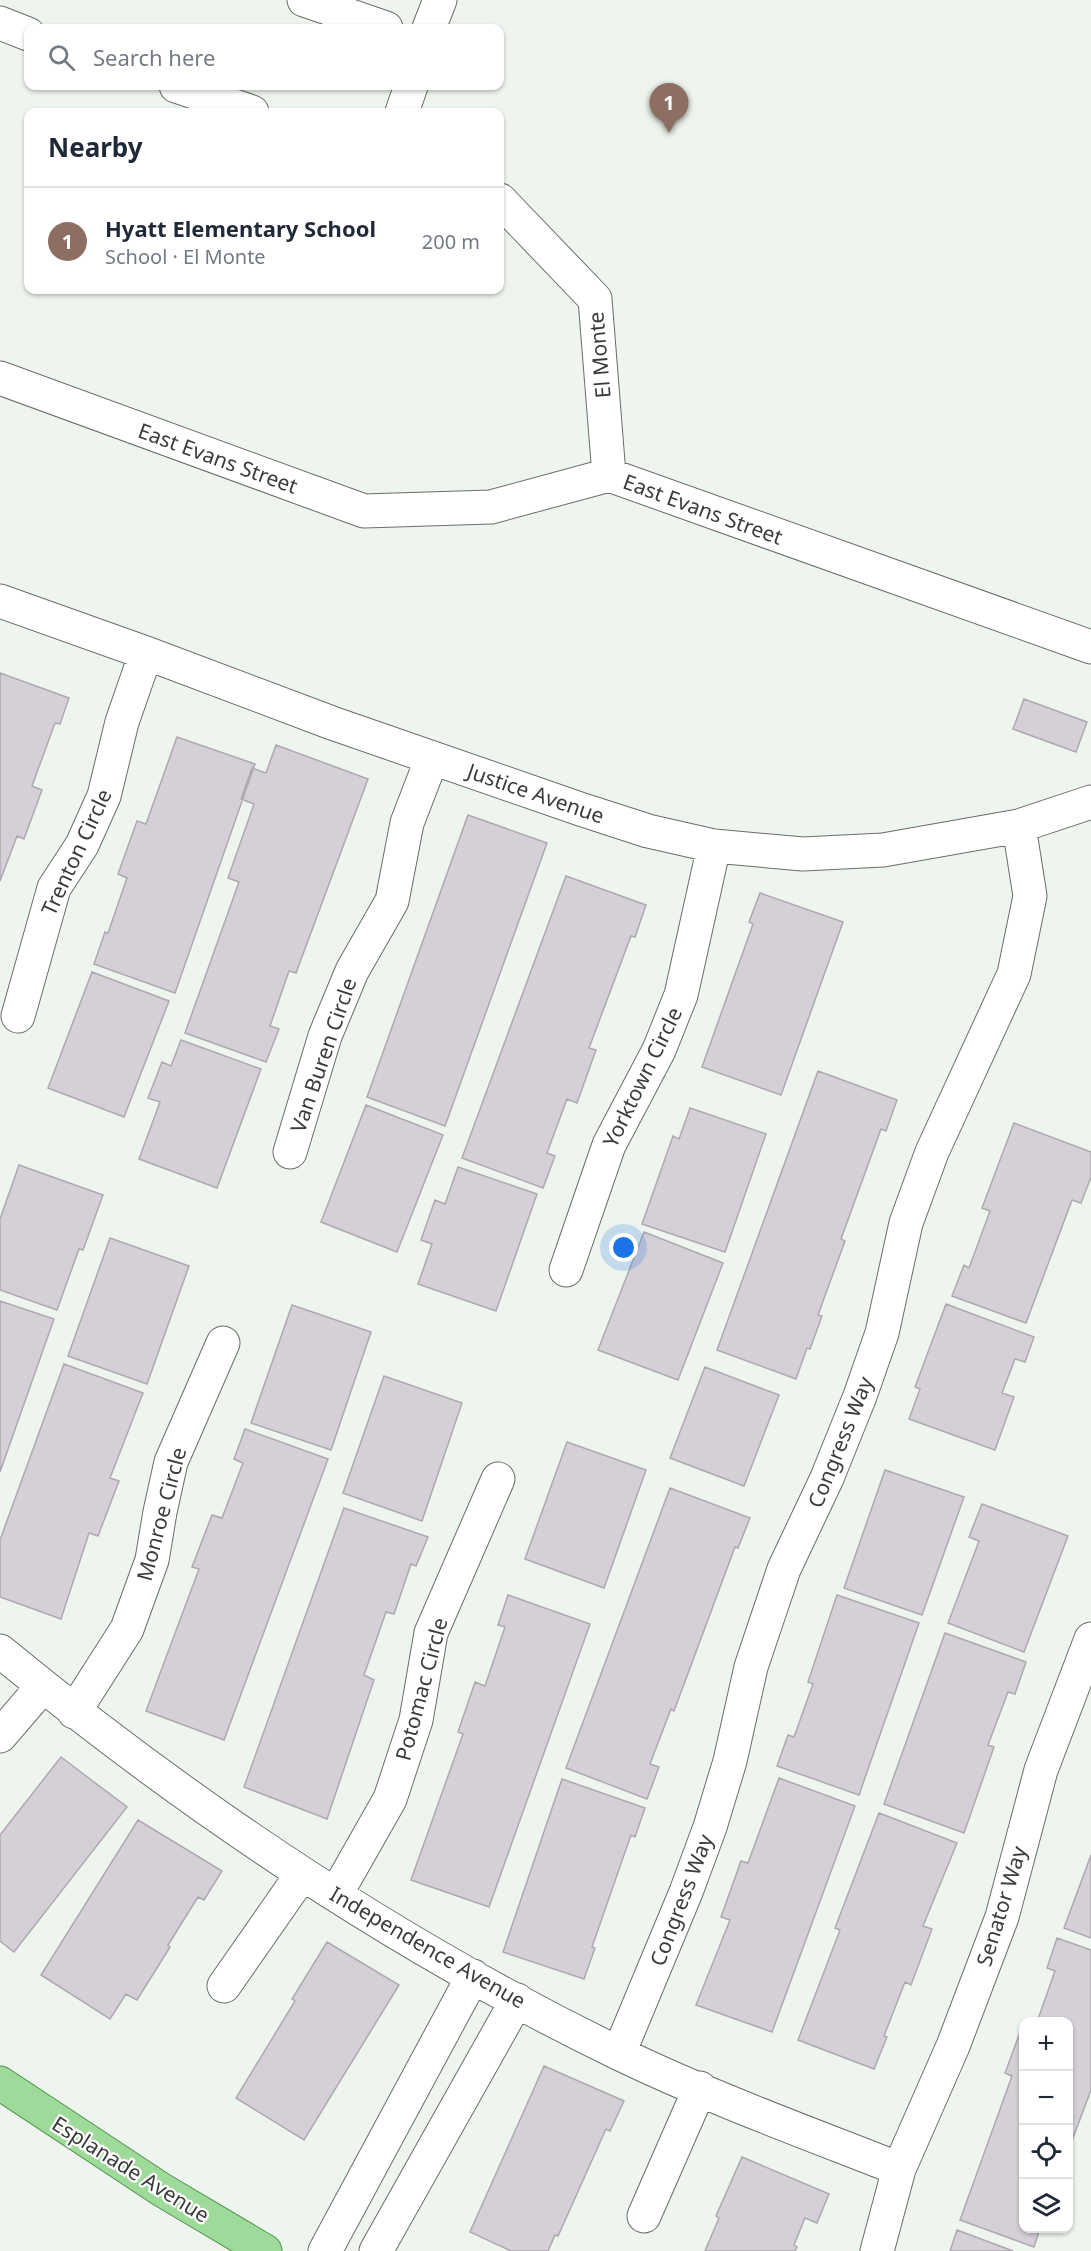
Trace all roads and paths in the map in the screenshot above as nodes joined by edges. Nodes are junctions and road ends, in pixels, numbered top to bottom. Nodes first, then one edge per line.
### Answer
1 (304, 0) edge
2 (440, 0) edge
3 (0, 24) edge
4 (374, 24) edge
5 (431, 24) edge
6 (24, 33) edge
7 (188, 90) edge
8 (410, 90) edge
9 (240, 108) edge
10 (403, 108) edge
11 (504, 204) edge
12 (0, 378) edge
13 (609, 475) junction
14 (0, 601) edge
15 (1091, 647) edge
16 (146, 653) junction
17 (432, 758) junction
18 (1091, 802) edge
19 (1019, 826) junction
20 (714, 846) junction
21 (18, 1016) dead end
22 (290, 1152) dead end
23 (566, 1270) dead end
24 (223, 1343) dead end
25 (498, 1479) dead end
26 (1091, 1639) edge
27 (0, 1651) edge
28 (43, 1686) junction
29 (74, 1712) junction
30 (0, 1736) edge
31 (302, 1874) junction
32 (336, 1894) junction
33 (473, 1976) junction
34 (224, 1986) dead end
35 (517, 2000) junction
36 (619, 2053) junction
37 (0, 2083) edge
38 (700, 2088) junction
39 (899, 2169) junction
40 (644, 2216) dead end
41 (265, 2251) edge
42 (325, 2251) edge
43 (376, 2251) edge
44 (877, 2251) edge

1 - 4 street
2 - 5 street
3 - 6 street
7 - 9 street
8 - 10 street
11 - 13 street, El Monte
12 - 13 street, East Evans Street
13 - 15 street, East Evans Street
14 - 16 street, Justice Avenue
16 - 17 street, Justice Avenue
16 - 21 street, Trenton Circle
17 - 20 street, Justice Avenue
17 - 22 street, Van Buren Circle
18 - 19 street, Justice Avenue
19 - 20 street, Justice Avenue
19 - 36 street, Congress Way
20 - 23 street, Yorktown Circle
24 - 29 street, Monroe Circle
25 - 32 street, Potomac Circle
26 - 39 street, Senator Way
27 - 28 street, Independence Avenue
28 - 29 street, Independence Avenue
28 - 30 street
29 - 31 street, Independence Avenue
31 - 32 street, Independence Avenue
31 - 34 street
32 - 33 street, Independence Avenue
33 - 35 street, Independence Avenue
33 - 42 street
35 - 36 street, Independence Avenue
35 - 43 street
36 - 38 street, Independence Avenue
37 - 41 main road, Esplanade Avenue
38 - 39 street, Independence Avenue
38 - 40 street
39 - 44 street, Senator Way

